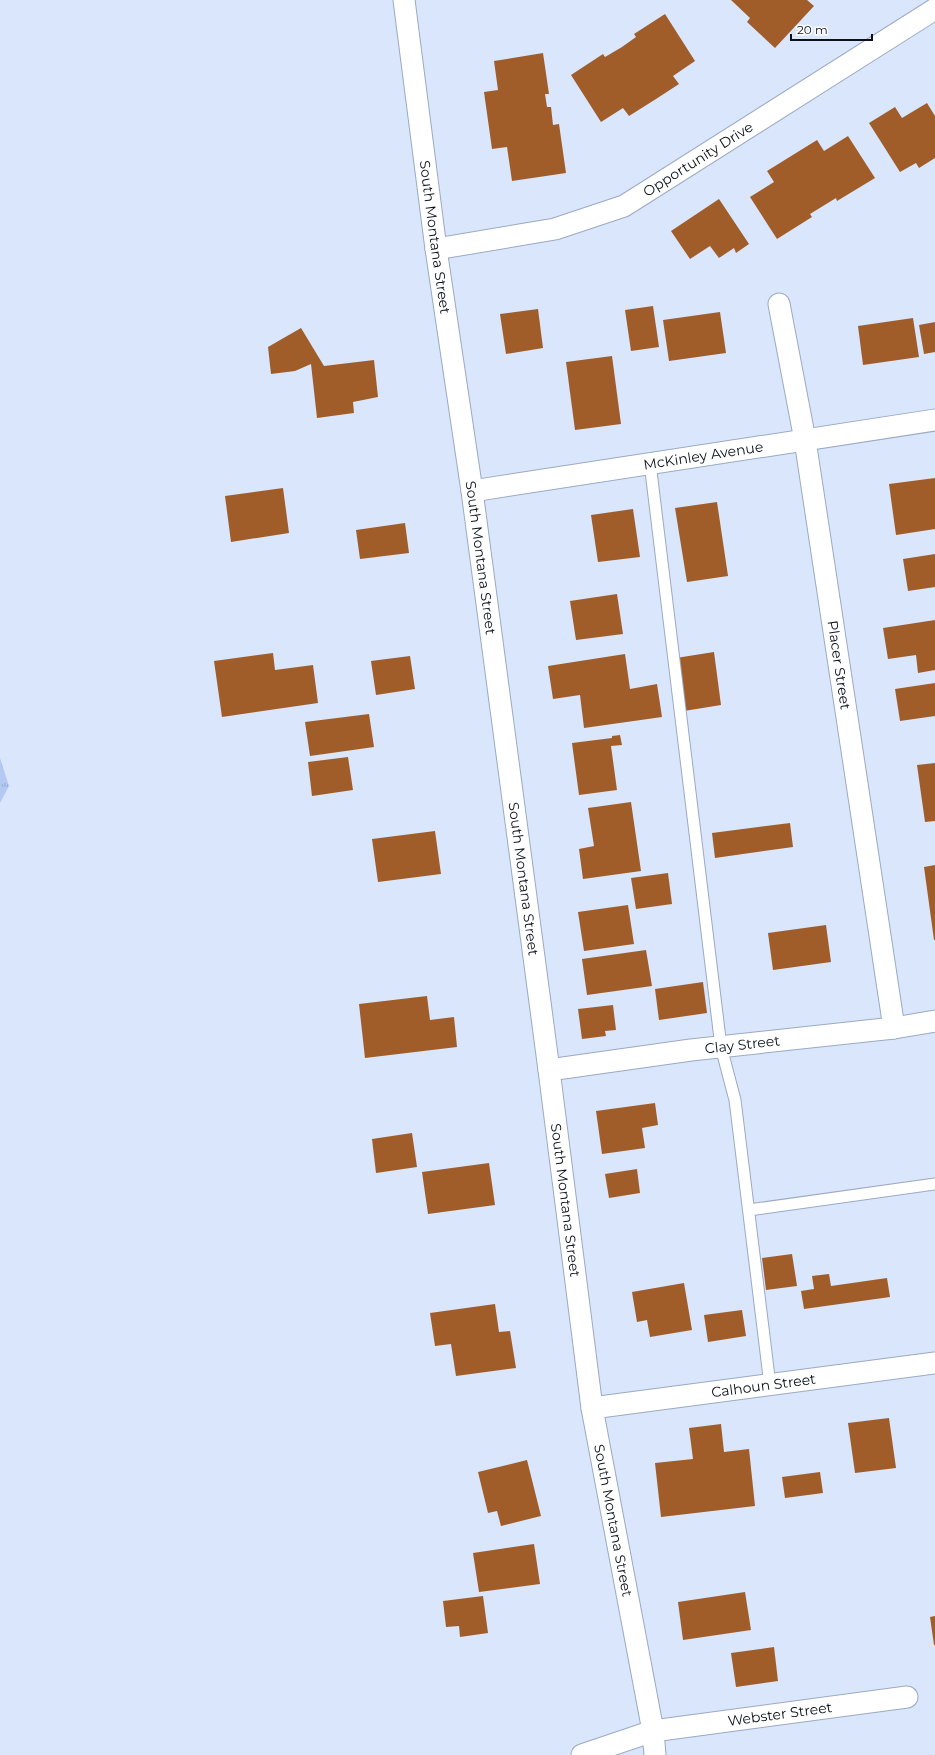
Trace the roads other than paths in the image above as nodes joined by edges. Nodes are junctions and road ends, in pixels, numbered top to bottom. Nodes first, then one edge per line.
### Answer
1 (404, 0) edge
2 (927, 8) edge
3 (436, 249) junction
4 (779, 304) dead end
5 (935, 420) edge
6 (805, 440) junction
7 (650, 463) junction
8 (472, 490) junction
9 (935, 1022) edge
10 (894, 1028) junction
11 (721, 1047) junction
12 (549, 1070) junction
13 (935, 1184) edge
14 (749, 1210) junction
15 (935, 1363) edge
16 (770, 1385) junction
17 (592, 1408) junction
18 (907, 1697) dead end
19 (653, 1731) junction
20 (582, 1755) edge
21 (655, 1755) edge

1 - 3 street, South Montana Street
2 - 3 street, Opportunity Drive
3 - 8 street, South Montana Street
4 - 6 street, Placer Street
5 - 6 street, McKinley Avenue
6 - 7 street, McKinley Avenue
6 - 10 street, Placer Street
7 - 8 street, McKinley Avenue
7 - 11 lane
8 - 12 street, South Montana Street
9 - 10 street, Clay Street
10 - 11 street, Clay Street
11 - 12 street, Clay Street
11 - 14 lane
12 - 17 street, South Montana Street
13 - 14 lane
14 - 16 lane
15 - 16 street, Calhoun Street
16 - 17 street, Calhoun Street
17 - 19 street, South Montana Street
18 - 19 street, Webster Street
19 - 20 street, Webster Street
19 - 21 street, South Montana Street

